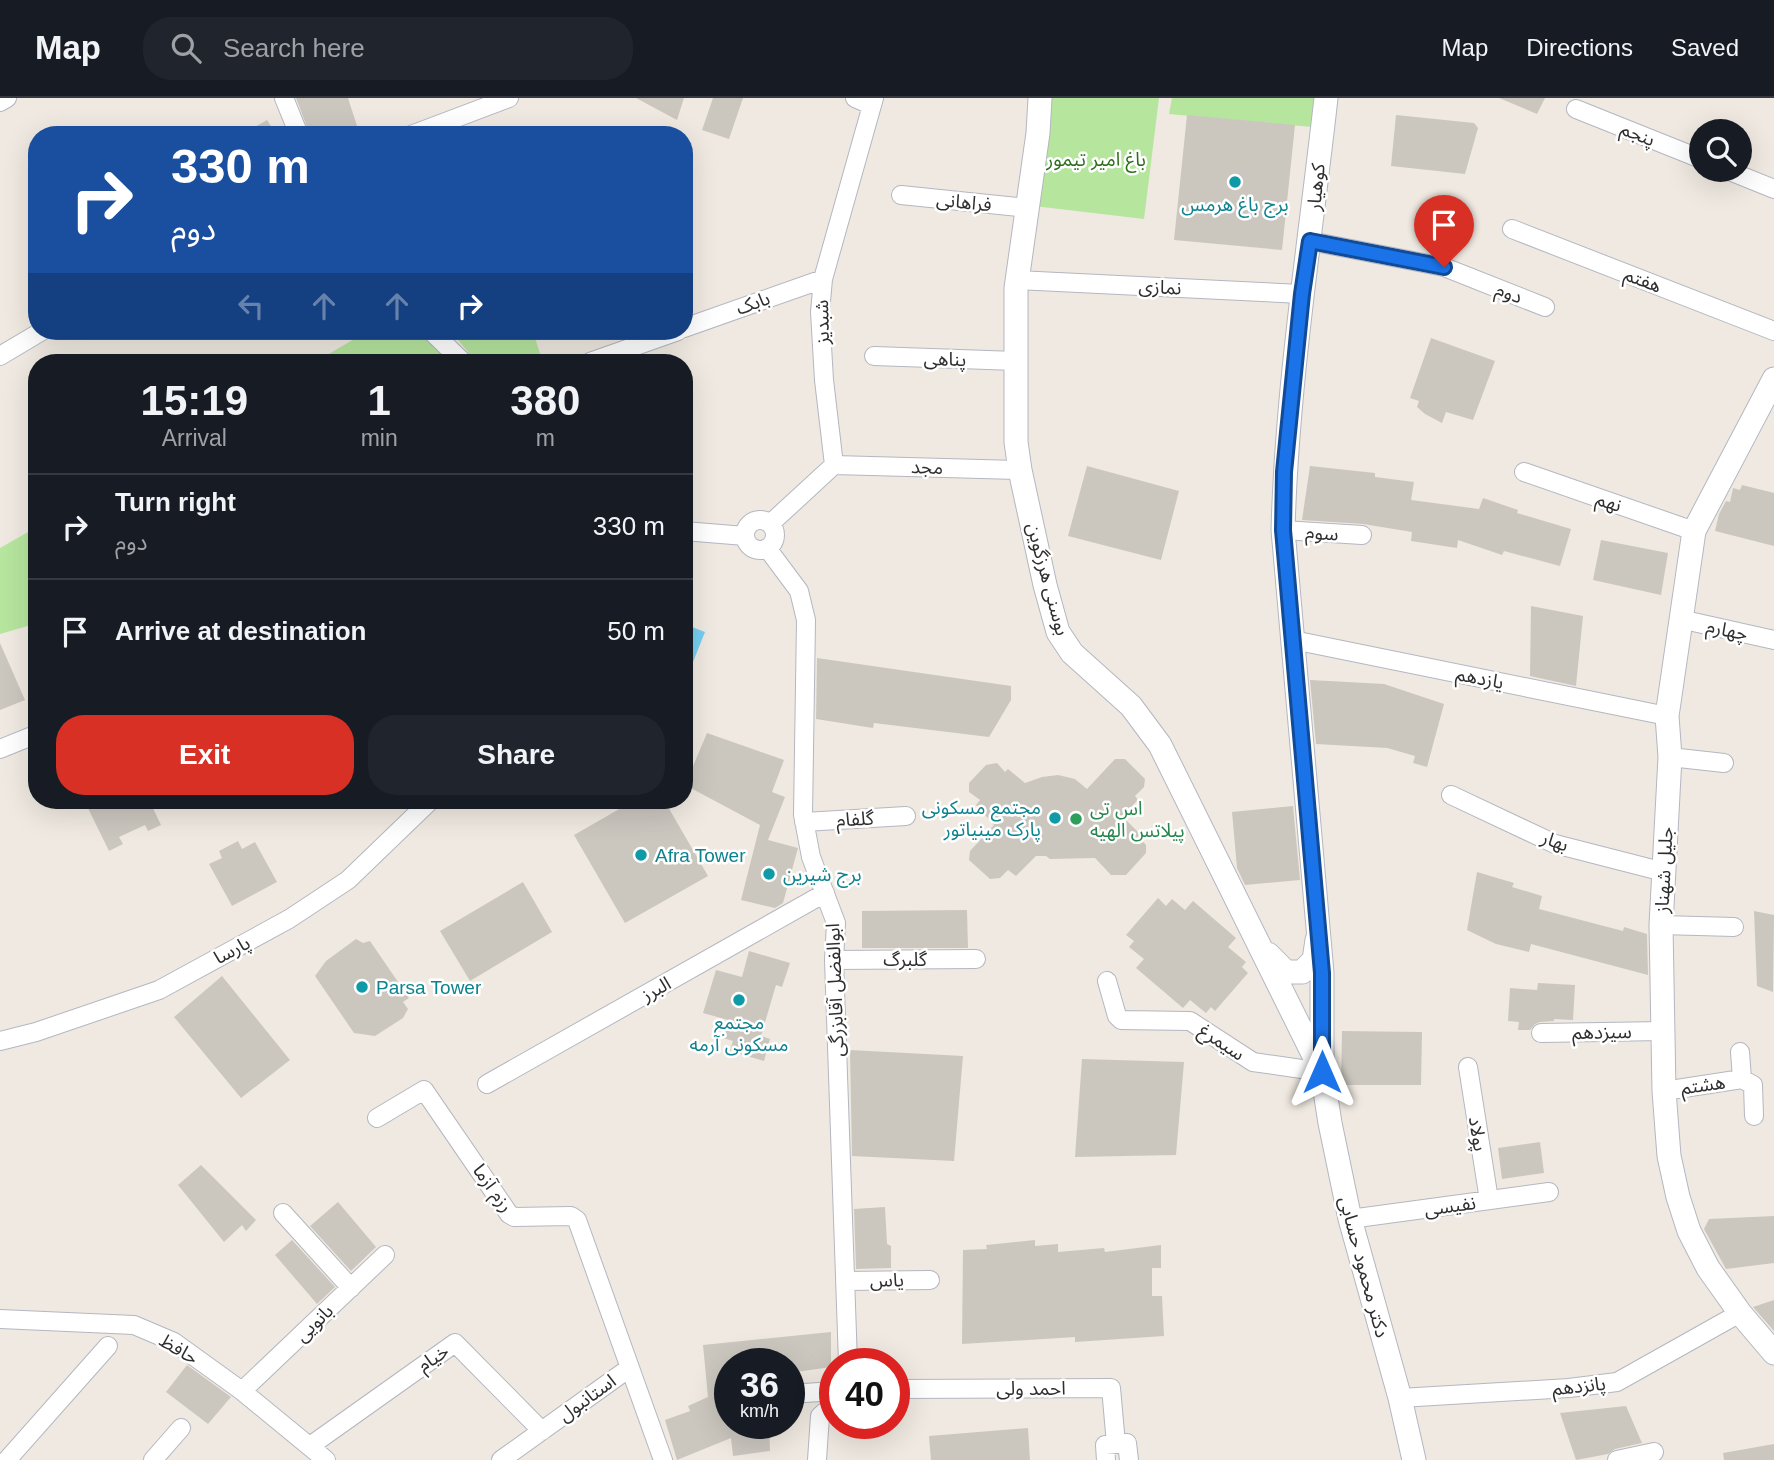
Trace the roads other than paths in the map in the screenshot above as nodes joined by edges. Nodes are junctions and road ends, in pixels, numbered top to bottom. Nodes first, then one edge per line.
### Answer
1 (7, 98) edge
2 (284, 98) edge
3 (509, 98) edge
4 (1040, 98) edge
5 (1326, 98) edge
6 (866, 100) edge
7 (0, 102) edge
8 (1576, 109) dead end
9 (295, 126) edge
10 (435, 126) edge
11 (1689, 154) edge
12 (1752, 180) edge
13 (1774, 189) edge
14 (901, 195) dead end
15 (1027, 208) junction
16 (1512, 229) dead end
17 (1310, 241) junction
18 (823, 279) junction
19 (1017, 279) junction
20 (1302, 294) junction
21 (1545, 307) dead end
22 (693, 325) edge
23 (1774, 331) edge
24 (28, 339) edge
25 (440, 340) edge
26 (652, 340) edge
27 (455, 354) edge
28 (613, 354) edge
29 (0, 356) edge
30 (874, 356) dead end
31 (1016, 361) junction
32 (1774, 379) edge
33 (834, 465) junction
34 (1020, 470) junction
35 (1524, 472) dead end
36 (770, 524) junction
37 (1283, 530) junction
38 (1694, 531) junction
39 (693, 532) edge
40 (1362, 535) dead end
41 (745, 536) junction
42 (767, 548) junction
43 (1680, 619) junction
44 (1293, 640) junction
45 (1774, 640) edge
46 (1667, 716) junction
47 (28, 738) edge
48 (0, 749) edge
49 (1670, 757) junction
50 (1724, 763) dead end
51 (1451, 795) dead end
52 (421, 809) edge
53 (906, 816) dead end
54 (804, 822) junction
55 (1664, 872) junction
56 (825, 893) junction
57 (1661, 925) junction
58 (1734, 927) dead end
59 (1318, 932) junction
60 (1261, 947) junction
61 (976, 958) dead end
62 (834, 960) junction
63 (1107, 981) dead end
64 (1663, 1031) junction
65 (1541, 1033) dead end
66 (0, 1041) edge
67 (1740, 1052) dead end
68 (1468, 1067) dead end
69 (1322, 1072) junction
70 (1742, 1079) junction
71 (487, 1084) dead end
72 (1664, 1091) junction
73 (1754, 1116) dead end
74 (377, 1118) dead end
75 (1549, 1192) dead end
76 (1489, 1200) junction
77 (283, 1213) dead end
78 (1350, 1219) junction
79 (385, 1255) dead end
80 (930, 1280) dead end
81 (845, 1281) junction
82 (351, 1288) junction
83 (1740, 1313) junction
84 (0, 1319) edge
85 (108, 1346) dead end
86 (847, 1348) edge
87 (1774, 1353) edge
88 (628, 1369) junction
89 (910, 1390) edge
90 (242, 1391) junction
91 (1400, 1398) junction
92 (181, 1429) dead end
93 (542, 1431) junction
94 (819, 1431) edge
95 (1116, 1444) junction
96 (310, 1446) junction
97 (1654, 1452) dead end
98 (661, 1459) edge
99 (7, 1460) edge
100 (153, 1460) edge
101 (326, 1460) edge
102 (501, 1460) edge
103 (817, 1460) edge
104 (1106, 1460) edge
105 (1129, 1460) edge
106 (1414, 1460) edge
107 (1616, 1460) edge

1 - 7 street
2 - 9 street
3 - 10 street
4 - 15 street, بوسنی هرزگوین
5 - 17 street, کوهیار
6 - 18 street, شبدیز
8 - 11 street, پنجم
12 - 13 street
14 - 15 street, فراهانی
15 - 19 street, بوسنی هرزگوین
16 - 23 street, هفتم
17 - 20 street, کوهیار
17 - 21 street, دوم
18 - 22 street, بابک
18 - 33 street, شبدیز
19 - 20 street, نمازی
19 - 31 street, بوسنی هرزگوین
20 - 37 street, کوهیار
24 - 29 street
25 - 27 street
26 - 28 street
30 - 31 street, پناهی
31 - 34 street, بوسنی هرزگوین
32 - 38 street, جلیل شهناز
33 - 34 street, مجد
33 - 36 street
34 - 60 street, بوسنی هرزگوین
35 - 38 street, نهم
36 - 41 street
36 - 42 street
37 - 40 street, سوم
37 - 44 street, کوهیار
38 - 43 street, جلیل شهناز
39 - 41 street
41 - 42 street
42 - 54 street, ابوالفضل آقابزرگی
43 - 45 street, چهارم
43 - 46 street, جلیل شهناز
44 - 46 street, یازدهم
44 - 59 street, کوهیار
46 - 49 street, جلیل شهناز
47 - 48 street
49 - 50 street
49 - 55 street, جلیل شهناز
51 - 55 street, بهار
52 - 66 street, پارسا
53 - 54 street, گلفام
54 - 56 street, ابوالفضل آقابزرگی
55 - 57 street, جلیل شهناز
56 - 62 street, ابوالفضل آقابزرگی
56 - 71 street, البرز
57 - 58 street
57 - 64 street, جلیل شهناز
59 - 60 street
59 - 69 street, کوهیار
60 - 69 street, بوسنی هرزگوین
61 - 62 street, گلبرگ
62 - 81 street, ابوالفضل آقابزرگی
63 - 69 street, سیمرغ
64 - 65 street, سیزدهم
64 - 72 street, جلیل شهناز
67 - 70 street
68 - 76 street, پولاد
69 - 78 street, دکتر محمود حسابی
70 - 72 street, هشتم
70 - 73 street
72 - 83 street, جلیل شهناز
74 - 88 street, رزم آزما
75 - 76 street, نفیسی
76 - 78 street, نفیسی
77 - 82 street
78 - 91 street, دکتر محمود حسابی
79 - 82 street, بانویی
80 - 81 street, یاس
81 - 86 street, ابوالفضل آقابزرگی
82 - 90 street, بانویی
83 - 87 street, جلیل شهناز
83 - 91 street, پانزدهم
84 - 90 street, حافظ
85 - 99 street
88 - 93 street, استانبول
88 - 98 street, استانبول
89 - 95 street, احمد ولی
90 - 96 street, حافظ
91 - 106 street, دکتر محمود حسابی
92 - 100 street
93 - 96 street, خیام
93 - 102 street, استانبول
94 - 103 street
95 - 104 street
95 - 105 street
96 - 101 street, حافظ
97 - 107 street

